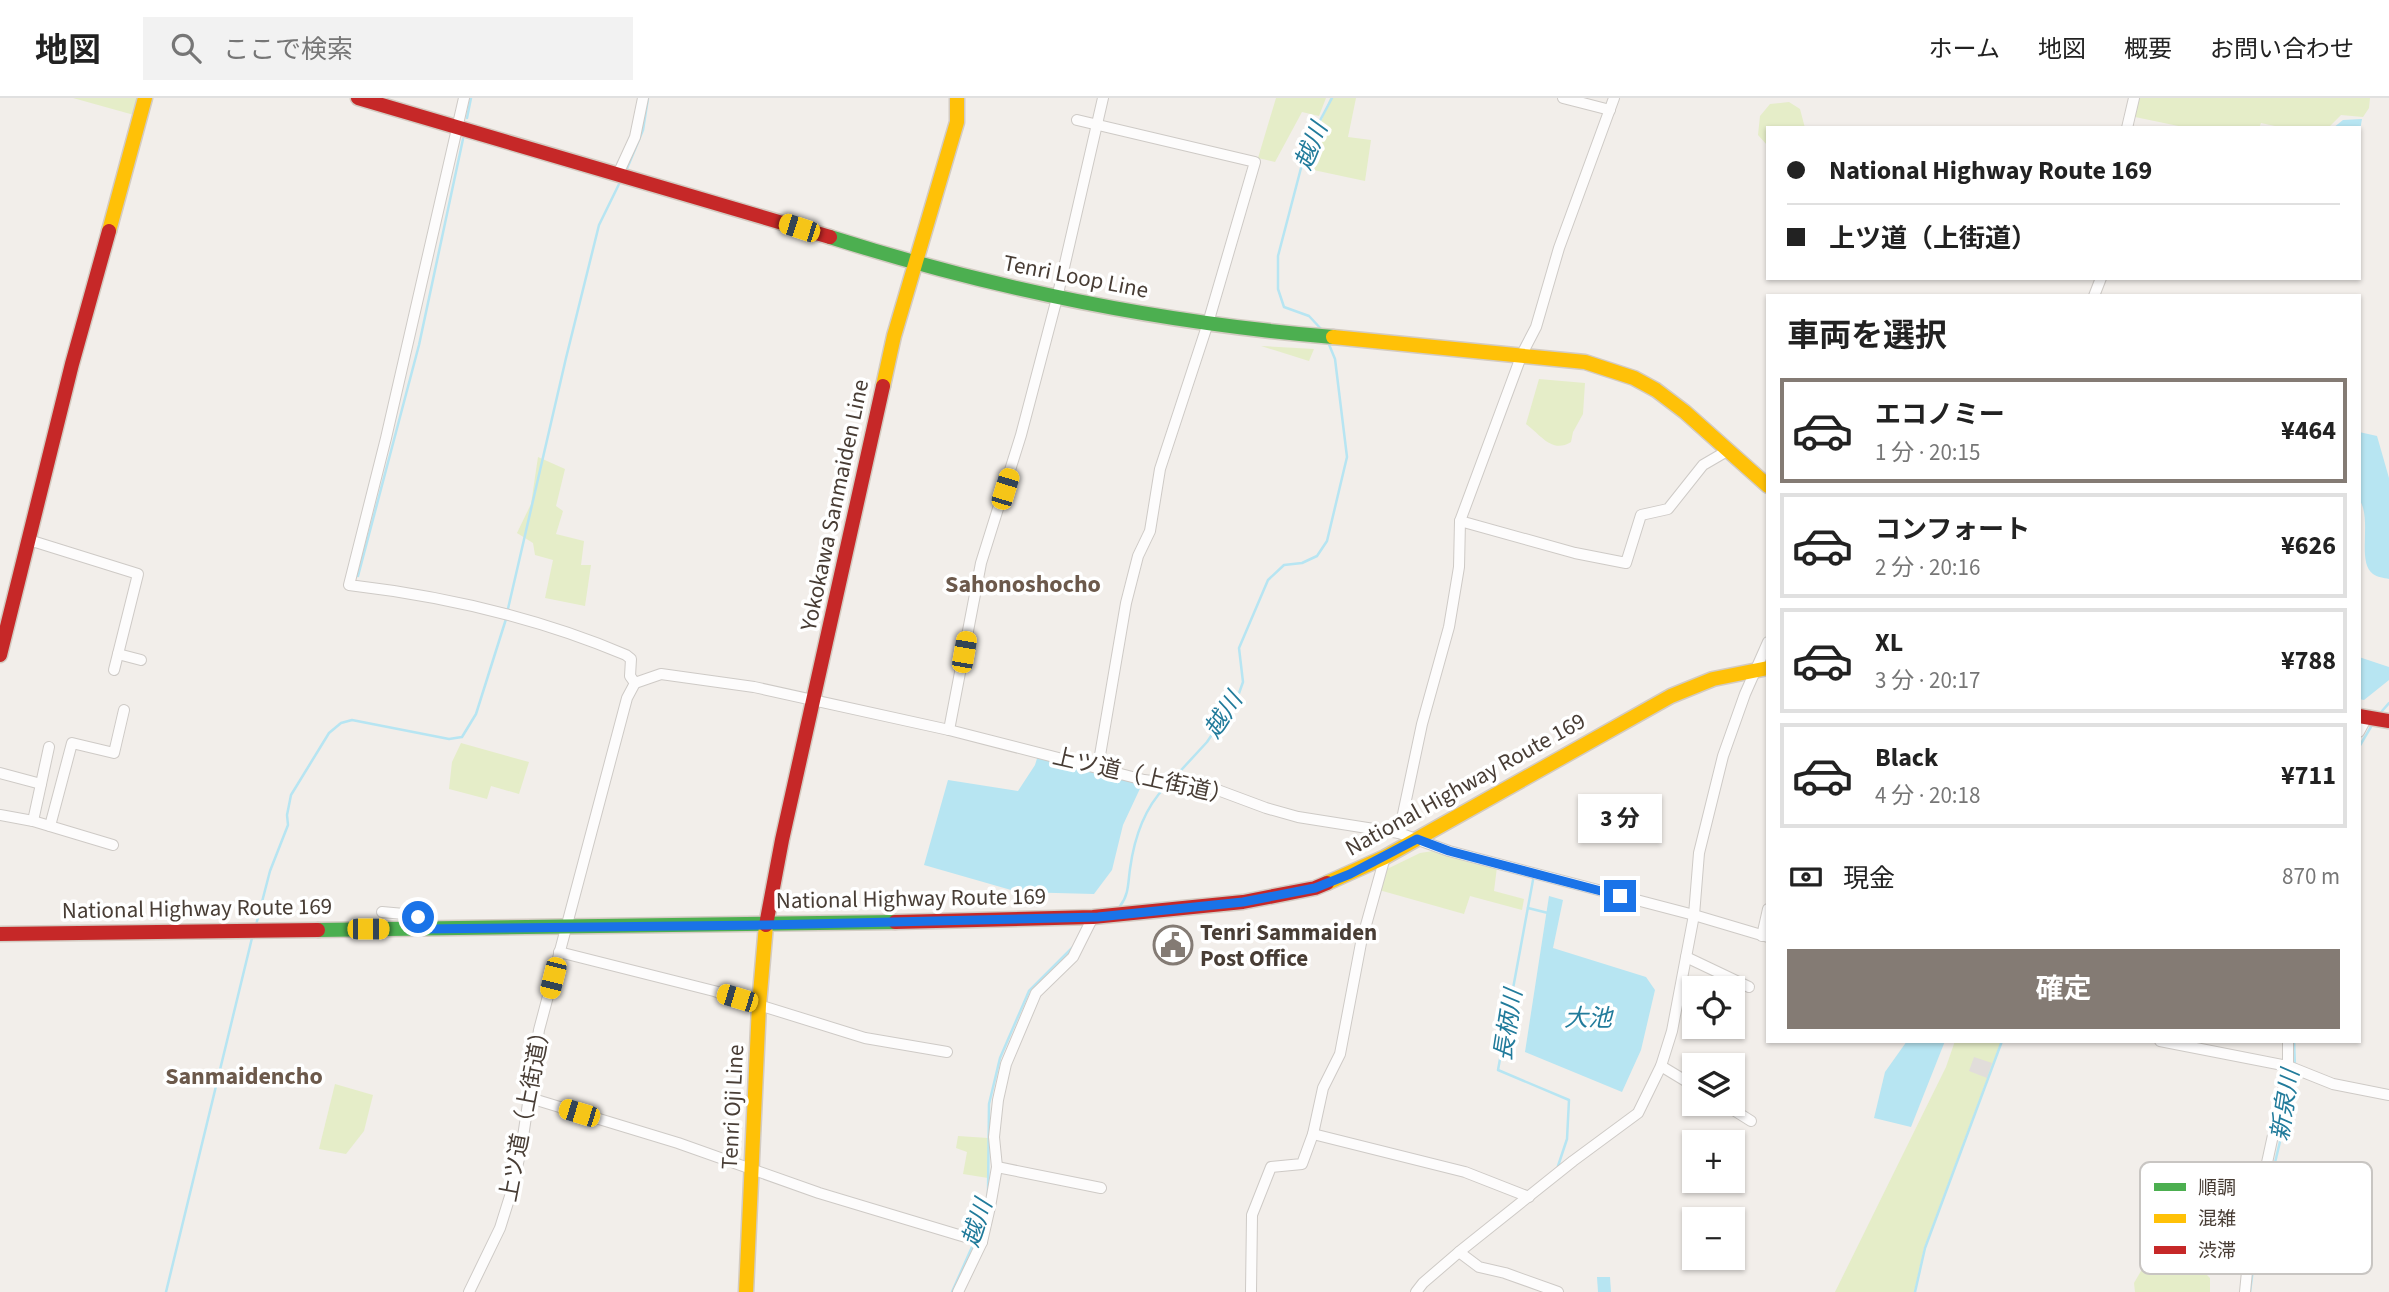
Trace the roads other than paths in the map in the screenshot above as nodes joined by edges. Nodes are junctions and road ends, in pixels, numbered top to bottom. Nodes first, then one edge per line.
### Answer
1 (145, 98) edge
2 (358, 98) edge
3 (464, 98) edge
4 (643, 98) edge
5 (957, 98) edge
6 (1103, 98) edge
7 (1563, 98) edge
8 (1614, 98) edge
9 (2134, 98) edge
10 (1610, 110) junction
11 (1077, 120) dead end
12 (1097, 125) junction
13 (2127, 126) edge
14 (458, 127) junction
15 (618, 174) junction
16 (914, 264) junction
17 (1057, 298) junction
18 (1208, 323) junction
19 (1522, 354) junction
20 (1727, 451) junction
21 (1766, 484) edge
22 (1460, 521) junction
23 (29, 540) junction
24 (1766, 650) edge
25 (118, 654) junction
26 (0, 655) edge
27 (141, 660) dead end
28 (1761, 669) edge
29 (114, 670) dead end
30 (635, 683) junction
31 (815, 699) junction
32 (124, 710) dead end
33 (2363, 717) edge
34 (2389, 721) edge
35 (949, 730) junction
36 (49, 747) dead end
37 (1098, 767) junction
38 (0, 773) edge
39 (41, 785) junction
40 (0, 815) edge
41 (33, 821) junction
42 (50, 826) junction
43 (1399, 833) junction
44 (1417, 839) junction
45 (113, 845) dead end
46 (1385, 857) junction
47 (382, 912) dead end
48 (1694, 915) junction
49 (1093, 917) junction
50 (766, 925) junction
51 (566, 926) junction
52 (420, 929) junction
53 (0, 934) edge
54 (1765, 936) edge
55 (559, 952) junction
56 (1686, 957) junction
57 (1749, 987) dead end
58 (760, 1005) junction
59 (2170, 1043) edge
60 (2288, 1043) edge
61 (947, 1052) dead end
62 (1661, 1066) junction
63 (2288, 1066) junction
64 (1682, 1079) edge
65 (2389, 1095) edge
66 (530, 1098) junction
67 (1743, 1116) edge
68 (1751, 1121) dead end
69 (1312, 1134) junction
70 (2267, 1162) edge
71 (997, 1167) junction
72 (752, 1171) junction
73 (1101, 1188) dead end
74 (1529, 1198) junction
75 (982, 1242) junction
76 (1460, 1252) junction
77 (2247, 1274) edge
78 (469, 1292) edge
79 (746, 1292) edge
80 (958, 1292) edge
81 (1251, 1292) edge
82 (1416, 1292) edge
83 (1558, 1292) edge
84 (2245, 1292) edge

1 - 23 main road
2 - 14 main road, Tenri Loop Line
3 - 14 street
4 - 15 street
5 - 16 main road, Yokokawa Sanmaiden Line
6 - 12 street
7 - 10 street
8 - 10 street
9 - 13 street
10 - 19 street
11 - 12 street
12 - 17 street
12 - 18 street
14 - 15 main road, Tenri Loop Line
14 - 30 street
15 - 16 main road, Tenri Loop Line
16 - 17 main road, Tenri Loop Line
16 - 31 main road, Yokokawa Sanmaiden Line
17 - 18 main road, Tenri Loop Line
17 - 35 street
18 - 19 main road, Tenri Loop Line
18 - 37 street
19 - 20 main road, Tenri Loop Line
19 - 22 street
20 - 21 main road, Tenri Loop Line
20 - 22 street
22 - 43 street
23 - 25 street
23 - 26 main road
24 - 28 street
25 - 27 street
25 - 29 street
28 - 44 main road, National Highway Route 169
28 - 48 street
30 - 31 street, 上ツ道（上街道）
30 - 51 street, 上ツ道（上街道）
31 - 35 street, 上ツ道（上街道）
31 - 50 main road, Yokokawa Sanmaiden Line
32 - 42 street
33 - 34 main road
35 - 37 street, 上ツ道（上街道）
36 - 39 street
37 - 43 street, 上ツ道（上街道）
38 - 39 street
39 - 41 street
40 - 41 street
41 - 42 street
42 - 45 street
43 - 44 street, 上ツ道（上街道）
44 - 46 main road, National Highway Route 169
44 - 48 street, 上ツ道（上街道）
46 - 49 main road, National Highway Route 169
46 - 69 street
47 - 52 street
48 - 54 street, 上ツ道（上街道）
48 - 56 street
49 - 50 main road, National Highway Route 169
49 - 71 street
50 - 51 main road, National Highway Route 169
50 - 58 main road, Tenri Oji Line
51 - 52 main road, National Highway Route 169
51 - 55 street, 上ツ道（上街道）
52 - 53 main road, National Highway Route 169
55 - 58 street
55 - 66 street, 上ツ道（上街道）
56 - 57 street
56 - 62 street
58 - 61 street
58 - 72 main road, Tenri Oji Line
59 - 63 street
60 - 63 street
62 - 64 street
62 - 74 street
63 - 65 street
63 - 70 street
66 - 72 street
66 - 78 street, 上ツ道（上街道）
67 - 68 street
69 - 74 street
69 - 81 street
71 - 73 street
71 - 75 street
72 - 75 street
72 - 79 main road, Tenri Oji Line
74 - 76 street
75 - 80 street
76 - 82 street
76 - 83 street
77 - 84 street

